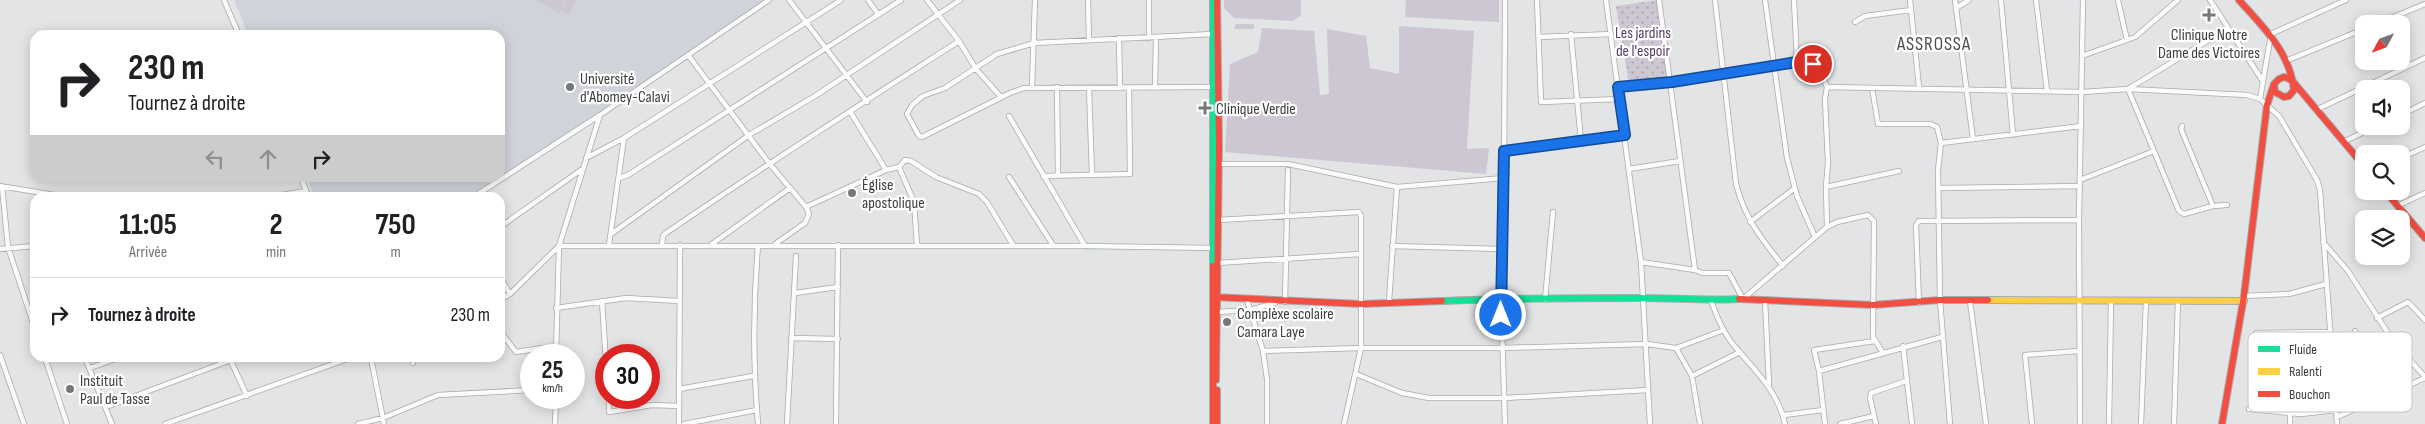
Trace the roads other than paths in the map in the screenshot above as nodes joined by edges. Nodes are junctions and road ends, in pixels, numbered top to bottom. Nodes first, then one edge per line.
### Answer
1 (224, 0) edge
2 (770, 0) edge
3 (789, 0) edge
4 (841, 0) edge
5 (868, 0) edge
6 (901, 0) edge
7 (927, 0) edge
8 (960, 0) edge
9 (1035, 0) edge
10 (1088, 0) edge
11 (1149, 0) edge
12 (1212, 0) edge
13 (1217, 0) edge
14 (1504, 0) edge
15 (1537, 0) edge
16 (1606, 0) edge
17 (1659, 0) edge
18 (1715, 0) edge
19 (1765, 0) edge
20 (1794, 0) edge
21 (1910, 0) edge
22 (1955, 0) edge
23 (1969, 0) edge
24 (2001, 0) edge
25 (2036, 0) edge
26 (2083, 0) edge
27 (2118, 0) edge
28 (2178, 0) edge
29 (2210, 0) edge
30 (2239, 0) edge
31 (2346, 0) edge
32 (2425, 4) edge
33 (1956, 8) junction
34 (1911, 10) junction
35 (1215, 12) junction
36 (878, 14) junction
37 (938, 15) junction
38 (2398, 15) edge
39 (806, 21) junction
40 (1855, 22) dead end
41 (2227, 29) junction
42 (237, 30) edge
43 (2355, 33) edge
44 (1213, 34) junction
45 (1571, 34) junction
46 (1611, 34) junction
47 (2271, 34) junction
48 (1538, 37) junction
49 (1119, 38) junction
50 (1149, 38) junction
51 (1156, 38) junction
52 (1089, 40) junction
53 (2127, 40) junction
54 (959, 42) junction
55 (1034, 43) junction
56 (826, 48) junction
57 (688, 55) junction
58 (2082, 56) junction
59 (2425, 58) edge
60 (2286, 61) junction
61 (1797, 62) junction
62 (1772, 66) junction
63 (976, 68) junction
64 (1724, 74) junction
65 (846, 76) junction
66 (2262, 80) junction
67 (1672, 82) junction
68 (2293, 82) junction
69 (708, 83) junction
70 (2274, 84) junction
71 (1032, 87) junction
72 (1056, 87) junction
73 (1213, 87) junction
74 (1618, 87) junction
75 (1828, 87) junction
76 (1919, 87) junction
77 (1089, 88) junction
78 (1120, 88) junction
79 (1129, 88) junction
80 (1155, 88) junction
81 (1872, 88) junction
82 (2128, 89) junction
83 (1968, 90) junction
84 (2010, 91) junction
85 (2047, 91) junction
86 (2082, 92) junction
87 (1001, 98) junction
88 (1620, 99) junction
89 (2260, 99) junction
90 (1578, 100) junction
91 (867, 102) junction
92 (2425, 103) edge
93 (2267, 106) junction
94 (728, 109) junction
95 (2316, 110) junction
96 (2410, 110) edge
97 (851, 113) junction
98 (600, 115) junction
99 (1009, 116) dead end
100 (2081, 126) junction
101 (2182, 126) dead end
102 (749, 135) junction
103 (1625, 135) junction
104 (2013, 135) junction
105 (2358, 135) edge
106 (624, 138) junction
107 (1974, 139) junction
108 (1581, 141) junction
109 (2343, 142) junction
110 (1941, 143) junction
111 (2425, 147) edge
112 (1504, 151) junction
113 (2154, 151) junction
114 (2410, 154) edge
115 (2355, 156) edge
116 (586, 158) junction
117 (1680, 161) junction
118 (769, 163) junction
119 (1216, 164) junction
120 (899, 167) junction
121 (1629, 169) junction
122 (581, 170) junction
123 (886, 170) junction
124 (1288, 170) dead end
125 (1899, 171) dead end
126 (1058, 175) junction
127 (1092, 175) junction
128 (1043, 176) junction
129 (505, 177) edge
130 (1009, 177) dead end
131 (619, 178) junction
132 (1504, 178) junction
133 (303, 182) edge
134 (497, 182) edge
135 (2080, 183) junction
136 (1, 186) edge
137 (1397, 187) junction
138 (1826, 187) junction
139 (790, 188) junction
140 (1795, 188) junction
141 (1939, 188) junction
142 (306, 191) joint
143 (30, 192) edge
144 (300, 192) edge
145 (481, 192) edge
146 (2425, 193) edge
147 (2392, 200) edge
148 (2227, 205) dead end
149 (2213, 206) junction
150 (2397, 206) junction
151 (806, 207) junction
152 (1553, 212) dead end
153 (1288, 216) junction
154 (1217, 220) junction
155 (1939, 220) junction
156 (2079, 220) junction
157 (1750, 222) junction
158 (505, 224) edge
159 (1827, 226) junction
160 (610, 234) junction
161 (1815, 237) junction
162 (2425, 238) edge
163 (2324, 242) junction
164 (712, 244) junction
165 (609, 245) junction
166 (662, 245) junction
167 (680, 245) junction
168 (774, 245) junction
169 (838, 245) junction
170 (917, 245) junction
171 (1013, 245) junction
172 (30, 246) edge
173 (559, 246) junction
174 (758, 246) junction
175 (1053, 246) junction
176 (1086, 246) junction
177 (1392, 246) junction
178 (8, 247) junction
179 (1215, 248) junction
180 (0, 249) edge
181 (1501, 249) junction
182 (1360, 254) junction
183 (796, 256) dead end
184 (1287, 258) junction
185 (1641, 262) junction
186 (1217, 263) junction
187 (1783, 266) junction
188 (1695, 270) junction
189 (2326, 284) junction
190 (505, 286) edge
191 (838, 287) junction
192 (795, 293) junction
193 (510, 294) junction
194 (505, 297) edge
195 (1215, 298) junction
196 (1501, 298) junction
197 (1643, 298) junction
198 (2244, 298) junction
199 (1743, 299) junction
200 (1248, 300) junction
201 (1545, 300) junction
202 (1765, 300) junction
203 (1940, 300) junction
204 (602, 301) junction
205 (679, 301) junction
206 (1389, 301) junction
207 (1711, 301) junction
208 (1970, 301) junction
209 (2080, 301) junction
210 (2111, 301) junction
211 (2146, 301) junction
212 (2178, 301) junction
213 (1276, 302) junction
214 (1285, 302) junction
215 (1918, 303) junction
216 (1362, 304) junction
217 (1873, 304) junction
218 (556, 308) junction
219 (1250, 310) junction
220 (1218, 312) junction
221 (30, 314) edge
222 (2377, 318) junction
223 (2425, 320) edge
224 (1724, 330) junction
225 (2330, 332) edge
226 (2387, 332) edge
227 (1942, 337) junction
228 (505, 338) edge
229 (791, 338) junction
230 (838, 339) junction
231 (1875, 341) junction
232 (556, 344) edge
233 (605, 344) edge
234 (1647, 344) junction
235 (1903, 346) junction
236 (1361, 348) junction
237 (1502, 348) junction
238 (1676, 348) junction
239 (520, 351) edge
240 (1263, 351) junction
241 (2078, 351) junction
242 (1740, 352) junction
243 (1883, 353) junction
244 (0, 355) edge
245 (46, 362) edge
246 (87, 362) edge
247 (107, 362) edge
248 (222, 362) edge
249 (231, 362) edge
250 (339, 362) edge
251 (372, 362) edge
252 (2412, 363) edge
253 (90, 368) junction
254 (1819, 371) junction
255 (1356, 374) junction
256 (753, 376) junction
257 (1692, 376) junction
258 (2425, 378) edge
259 (1906, 381) junction
260 (2412, 384) edge
261 (1769, 385) junction
262 (679, 389) junction
263 (1648, 390) junction
264 (520, 391) edge
265 (247, 396) junction
266 (1504, 398) junction
267 (660, 405) edge
268 (679, 406) junction
269 (106, 407) junction
270 (556, 409) edge
271 (609, 409) edge
272 (627, 409) edge
273 (756, 410) junction
274 (1823, 410) junction
275 (2280, 412) edge
276 (2305, 412) edge
277 (2336, 412) edge
278 (2348, 412) edge
279 (2290, 413) junction
280 (1784, 415) junction
281 (1874, 416) junction
282 (2337, 417) junction
283 (383, 418) junction
284 (24, 424) edge
285 (67, 424) edge
286 (112, 424) edge
287 (165, 424) edge
288 (358, 424) edge
289 (384, 424) edge
290 (555, 424) edge
291 (679, 424) edge
292 (684, 424) edge
293 (758, 424) edge
294 (787, 424) edge
295 (836, 424) edge
296 (1213, 424) edge
297 (1217, 424) edge
298 (1267, 424) edge
299 (1344, 424) edge
300 (1505, 424) edge
301 (1650, 424) edge
302 (1700, 424) edge
303 (1786, 424) edge
304 (1825, 424) edge
305 (1840, 424) edge
306 (1876, 424) edge
307 (1912, 424) edge
308 (1950, 424) edge
309 (1986, 424) edge
310 (2032, 424) edge
311 (2080, 424) edge
312 (2109, 424) edge
313 (2141, 424) edge
314 (2174, 424) edge
315 (2222, 424) edge
316 (2290, 424) edge
317 (2337, 424) edge

1 - 42 street
2 - 57 street
3 - 39 street
4 - 39 street
5 - 36 street
6 - 36 street
7 - 37 street
8 - 37 street
9 - 55 street
10 - 52 street
11 - 50 street
12 - 35 street
13 - 35 street
14 - 112 street
15 - 48 street
16 - 46 street
17 - 67 street
18 - 64 street
19 - 62 street
20 - 61 street
21 - 34 street
22 - 33 street
23 - 33 street
24 - 84 street
25 - 85 street
26 - 58 street
27 - 53 street
28 - 53 street
29 - 41 street
30 - 47 street
31 - 47 street
32 - 38 street
33 - 83 street
34 - 40 street
34 - 76 street
35 - 44 street
35 - 119 street
36 - 56 street
37 - 54 street
37 - 65 street
39 - 56 street
39 - 69 street
41 - 66 street
41 - 82 street
43 - 60 street
44 - 51 street
44 - 73 street
45 - 46 street
45 - 48 street
45 - 90 street
46 - 74 street
47 - 60 street
47 - 66 street
48 - 90 street
49 - 50 street
49 - 52 street
49 - 78 street
50 - 51 street
51 - 80 street
52 - 55 street
53 - 58 street
54 - 63 street
54 - 91 street
55 - 63 street
55 - 71 street
56 - 65 street
56 - 94 street
57 - 69 street
57 - 98 street
58 - 86 street
59 - 95 street
60 - 68 street
61 - 62 street
61 - 75 street
62 - 64 street
62 - 140 street
63 - 87 street
63 - 87 street
64 - 67 street
64 - 157 street
65 - 91 street
65 - 102 street
66 - 89 street
67 - 74 street
67 - 117 street
68 - 70 street
68 - 70 street
68 - 95 street
69 - 94 street
69 - 106 street
70 - 93 street
71 - 72 street
71 - 87 street
72 - 77 street
72 - 126 street
73 - 80 street
73 - 119 street
74 - 88 street
75 - 81 street
75 - 138 street
76 - 81 street
76 - 83 street
77 - 78 street
77 - 127 street
78 - 79 street
79 - 80 street
79 - 127 street
81 - 110 street
82 - 86 street
82 - 89 street
82 - 113 street
83 - 84 street
83 - 107 street
84 - 85 street
84 - 104 street
85 - 86 street
86 - 100 street
88 - 90 street
88 - 103 street
89 - 93 street
90 - 108 street
91 - 97 street
92 - 96 street
93 - 163 street
93 - 198 street
94 - 102 street
94 - 131 street
95 - 109 street
97 - 118 street
97 - 123 street
98 - 116 street
98 - 129 street
99 - 128 street
100 - 104 street
100 - 135 street
101 - 149 street
102 - 118 street
102 - 160 street
103 - 108 street
103 - 121 street
104 - 107 street
105 - 109 street
106 - 116 street
106 - 131 street
107 - 110 street
108 - 112 street
109 - 115 street
110 - 141 street
111 - 114 street
112 - 132 street
113 - 135 street
113 - 149 street
116 - 122 street
117 - 121 street
117 - 188 street
118 - 139 street
118 - 166 street
119 - 137 street
119 - 154 street
119 - 179 street
120 - 123 street
120 - 170 street
120 - 171 street
121 - 185 street
122 - 158 street
122 - 173 street
123 - 151 street
124 - 153 street
125 - 138 street
126 - 127 street
126 - 128 street
128 - 176 street
130 - 175 street
131 - 160 street
132 - 137 street
132 - 181 street
133 - 142 street
134 - 145 street
135 - 141 street
135 - 156 street
136 - 143 street
136 - 178 street
137 - 177 street
138 - 159 street
139 - 151 street
139 - 164 street
140 - 157 street
140 - 161 street
141 - 155 street
142 - 144 street
146 - 150 street
147 - 150 street
148 - 149 street
150 - 162 street
151 - 168 street
152 - 201 street
153 - 154 street
153 - 182 street
153 - 184 street
154 - 179 street
155 - 156 street
155 - 203 street
155 - 215 street
156 - 209 street
157 - 187 street
159 - 161 street
159 - 217 street
160 - 165 street
161 - 187 street
163 - 189 street
163 - 222 street
164 - 167 street
164 - 174 street
165 - 166 street
165 - 173 street
166 - 167 street
167 - 205 street
168 - 169 street
168 - 174 street
169 - 170 street
169 - 191 street
170 - 171 street
171 - 175 street
172 - 178 street
173 - 193 street
173 - 218 street
174 - 256 street
175 - 176 street
176 - 179 street
177 - 181 street
177 - 206 street
178 - 180 street
178 - 221 street
179 - 186 street
179 - 195 street
181 - 196 street
182 - 184 street
182 - 216 street
183 - 192 street
184 - 186 street
184 - 214 street
185 - 188 street
185 - 197 street
186 - 195 street
187 - 199 street
188 - 199 street
189 - 198 street
189 - 225 street
190 - 193 street
191 - 192 street
191 - 230 street
192 - 229 street
193 - 194 street
195 - 200 street
195 - 220 street
195 - 296 street
196 - 201 street
196 - 206 street
196 - 237 street
197 - 201 street
197 - 207 street
197 - 234 street
198 - 212 street
198 - 315 street
199 - 202 street
199 - 207 street
200 - 213 street
200 - 219 street
202 - 217 street
202 - 261 street
203 - 208 street
203 - 215 street
203 - 227 street
204 - 205 street
204 - 218 street
204 - 233 street
205 - 262 street
206 - 216 street
207 - 224 street
208 - 209 street
208 - 309 street
209 - 210 street
209 - 241 street
210 - 211 street
210 - 312 street
211 - 212 street
211 - 313 street
212 - 314 street
213 - 214 street
213 - 219 street
214 - 216 street
215 - 217 street
216 - 236 street
217 - 231 street
218 - 232 street
219 - 220 street
219 - 240 street
220 - 297 street
222 - 223 street
222 - 226 street
224 - 238 street
224 - 242 street
227 - 235 street
227 - 308 street
228 - 239 street
229 - 230 street
229 - 294 street
230 - 295 street
231 - 243 street
231 - 254 street
234 - 237 street
234 - 238 street
234 - 263 street
235 - 243 street
235 - 259 street
236 - 237 street
236 - 240 street
236 - 255 street
237 - 266 street
238 - 257 street
240 - 298 street
241 - 310 street
241 - 311 street
242 - 257 street
242 - 261 street
243 - 254 street
244 - 284 street
245 - 285 street
246 - 253 street
247 - 253 street
248 - 269 street
249 - 265 street
250 - 265 street
251 - 283 street
252 - 258 street
253 - 269 street
254 - 274 street
255 - 266 street
255 - 299 street
256 - 262 street
256 - 273 street
257 - 302 street
258 - 260 street
259 - 281 street
259 - 307 street
261 - 280 street
262 - 268 street
263 - 266 street
263 - 301 street
264 - 283 street
265 - 287 street
266 - 300 street
267 - 268 street
268 - 291 street
269 - 286 street
270 - 290 street
271 - 272 street
273 - 292 street
273 - 293 street
274 - 280 street
274 - 304 street
275 - 279 street
276 - 279 street
277 - 282 street
278 - 282 street
279 - 316 street
280 - 303 street
281 - 305 street
281 - 306 street
282 - 317 street
283 - 288 street
283 - 289 street

